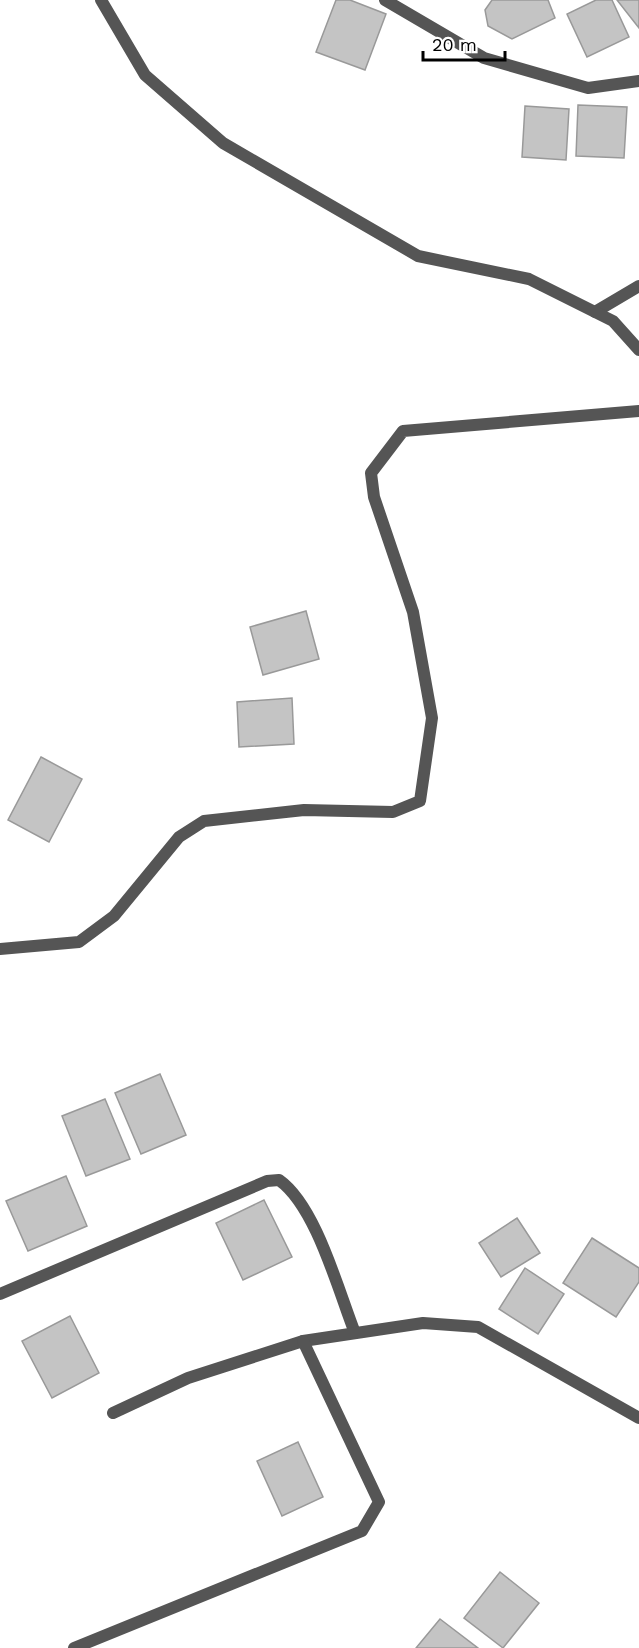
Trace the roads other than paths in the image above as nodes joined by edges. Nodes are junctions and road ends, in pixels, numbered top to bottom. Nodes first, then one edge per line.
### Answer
1 (101, 0) edge
2 (385, 0) edge
3 (639, 81) edge
4 (639, 286) edge
5 (595, 312) junction
6 (639, 350) edge
7 (639, 411) edge
8 (0, 949) edge
9 (0, 1294) edge
10 (356, 1333) junction
11 (303, 1341) junction
12 (113, 1413) dead end
13 (639, 1418) edge
14 (74, 1648) edge

1 - 5 street
2 - 3 street
4 - 5 street
5 - 6 street
7 - 8 street
9 - 10 street
10 - 11 street
10 - 13 street
11 - 12 street
11 - 14 street

